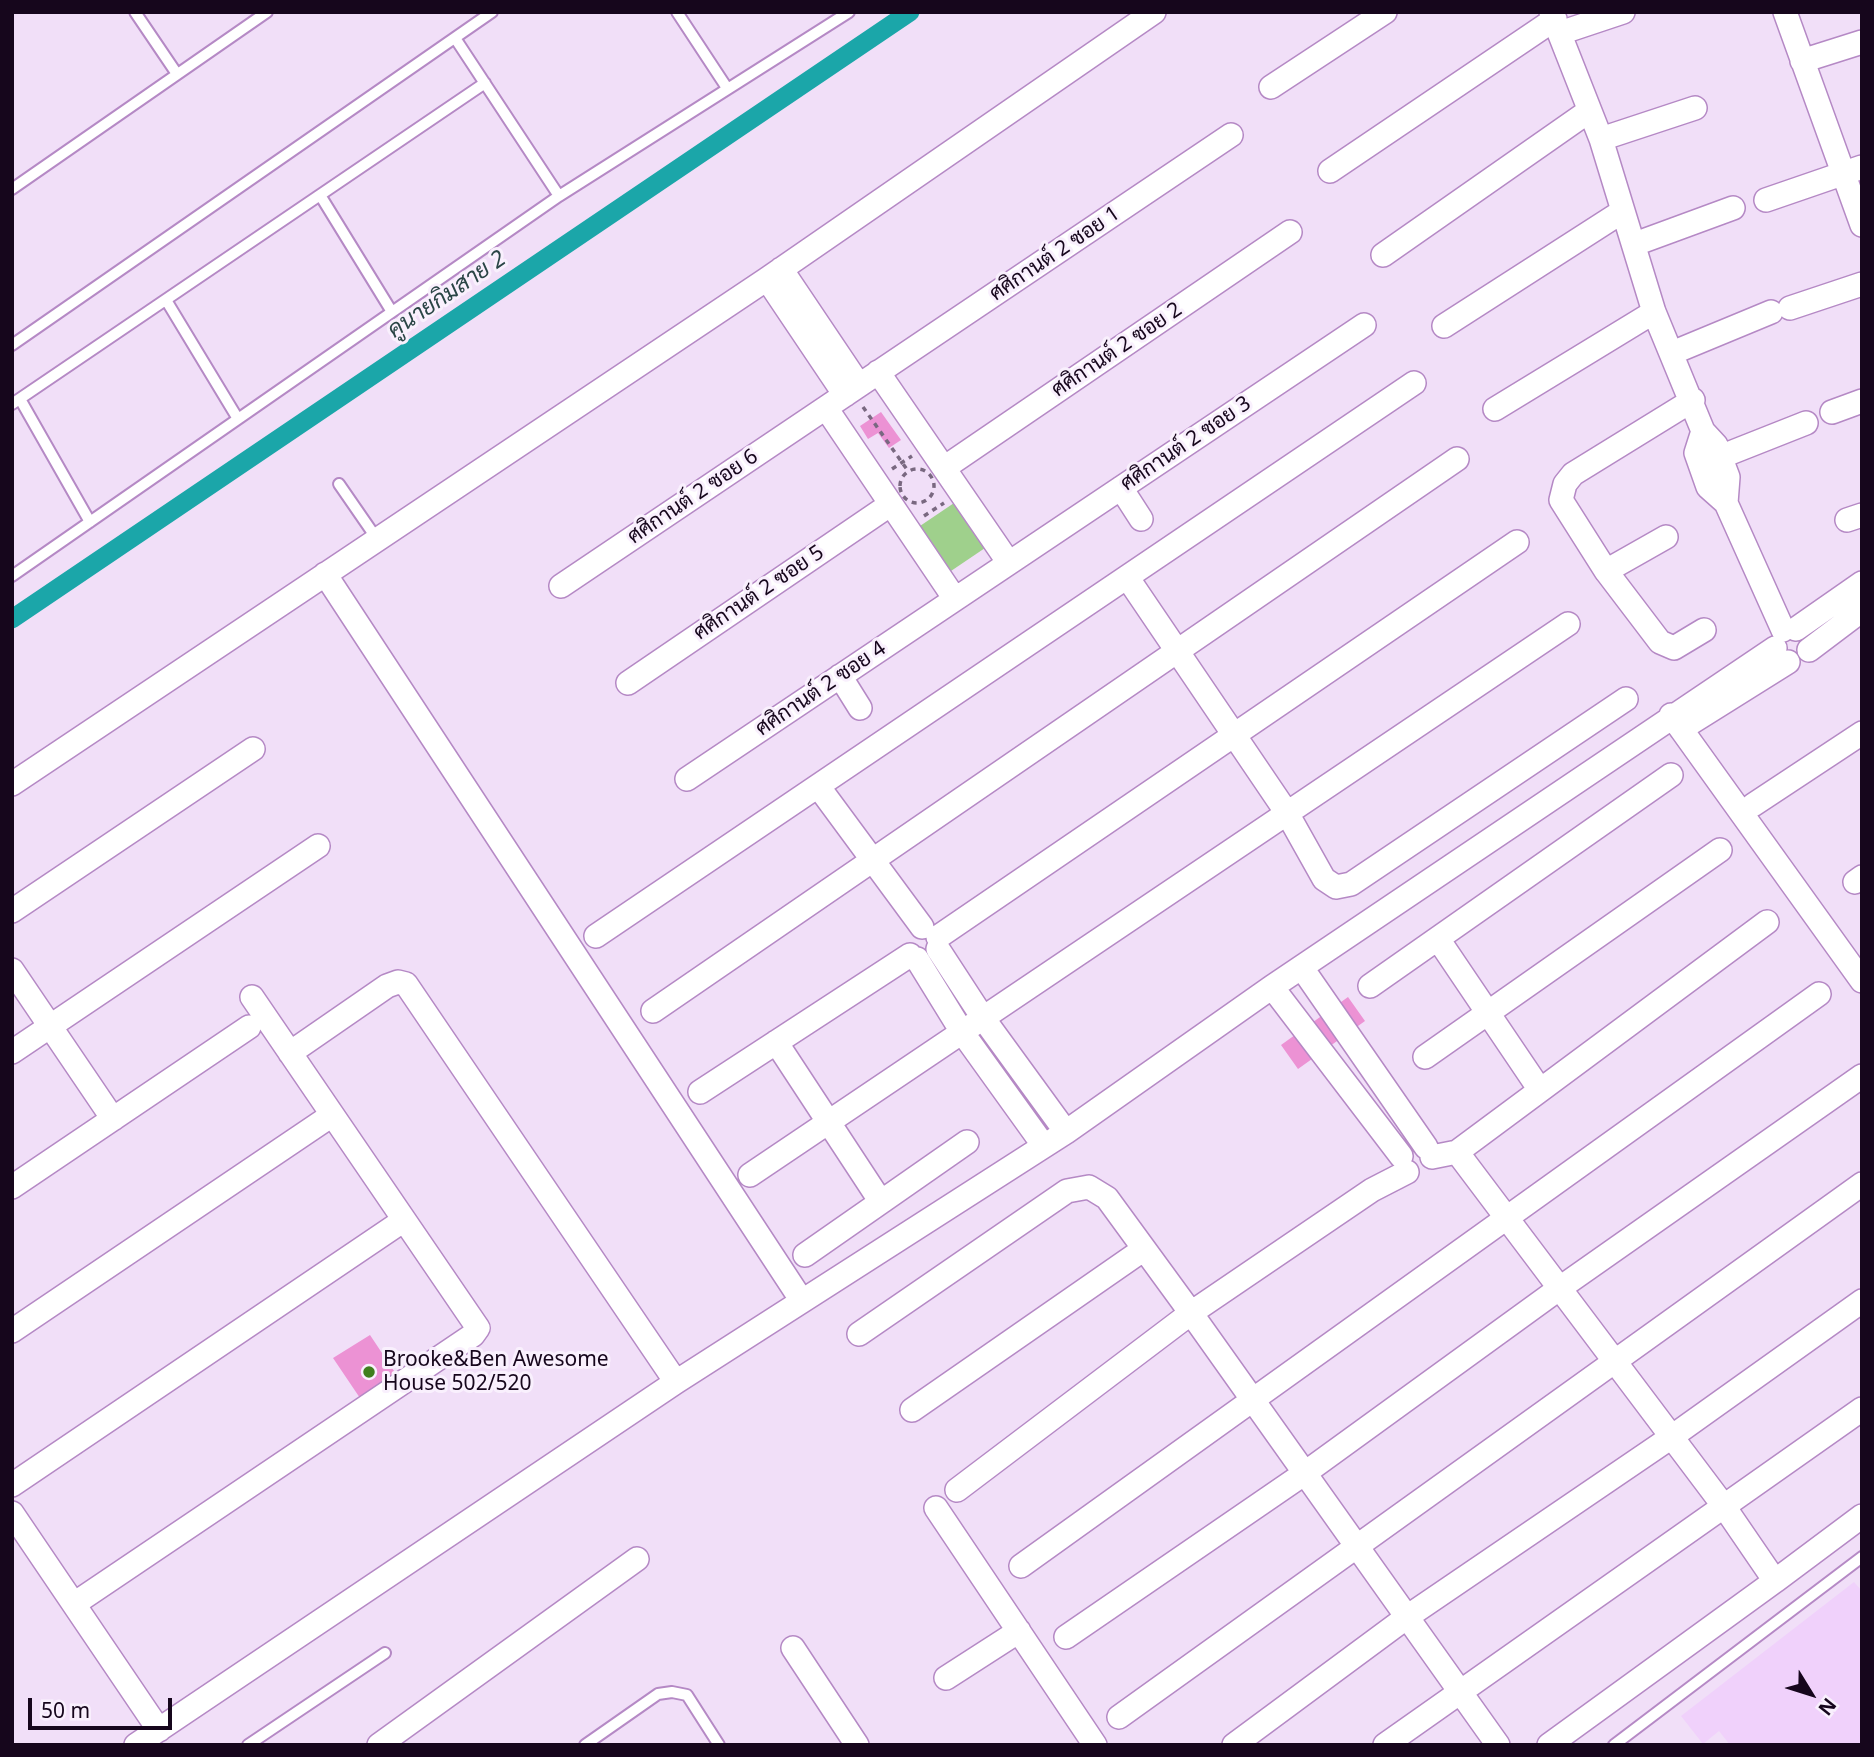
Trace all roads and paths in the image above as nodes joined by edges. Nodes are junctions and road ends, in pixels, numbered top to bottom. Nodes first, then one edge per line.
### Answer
1 (135, 12) edge
2 (267, 12) edge
3 (492, 12) edge
4 (677, 12) edge
5 (849, 12) edge
6 (1154, 12) edge
7 (1385, 12) edge
8 (1623, 12) edge
9 (1785, 12) edge
10 (1556, 21) edge
11 (455, 38) junction
12 (1862, 42) edge
13 (1802, 61) junction
14 (177, 74) junction
15 (485, 83) junction
16 (1271, 87) dead end
17 (727, 88) junction
18 (1695, 108) dead end
19 (1589, 111) junction
20 (1231, 135) dead end
21 (1601, 139) junction
22 (1330, 170) dead end
23 (1852, 170) edge
24 (12, 189) edge
25 (320, 195) junction
26 (559, 196) junction
27 (1766, 200) dead end
28 (1733, 208) dead end
29 (1623, 211) junction
30 (1862, 225) edge
31 (1290, 232) dead end
32 (1634, 244) junction
33 (1383, 255) dead end
34 (774, 274) junction
35 (1862, 284) edge
36 (166, 300) junction
37 (391, 312) junction
38 (1654, 312) junction
39 (1364, 325) dead end
40 (1444, 326) dead end
41 (12, 345) edge
42 (1672, 352) junction
43 (1414, 383) dead end
44 (852, 390) junction
45 (1693, 400) junction
46 (1862, 401) edge
47 (16, 402) edge
48 (1496, 409) dead end
49 (1832, 412) dead end
50 (238, 419) junction
51 (1806, 423) dead end
52 (1703, 430) junction
53 (928, 445) junction
54 (1720, 457) junction
55 (1457, 459) dead end
56 (901, 463) junction
57 (944, 468) junction
58 (908, 471) junction
59 (875, 480) junction
60 (339, 484) dead end
61 (1121, 488) junction
62 (960, 492) junction
63 (927, 500) junction
64 (1726, 503) junction
65 (891, 504) junction
66 (934, 510) junction
67 (1140, 519) dead end
68 (90, 522) junction
69 (907, 528) junction
70 (1666, 537) dead end
71 (377, 539) junction
72 (1517, 542) dead end
73 (1009, 563) junction
74 (1606, 570) junction
75 (325, 574) junction
76 (12, 576) edge
77 (1127, 577) junction
78 (1862, 583) edge
79 (561, 586) dead end
80 (955, 599) junction
81 (1862, 610) edge
82 (1568, 624) dead end
83 (1704, 630) dead end
84 (1786, 642) junction
85 (1808, 650) junction
86 (1177, 652) junction
87 (840, 676) junction
88 (628, 683) dead end
89 (1626, 699) dead end
90 (860, 708) dead end
91 (1676, 722) junction
92 (1235, 733) junction
93 (1862, 733) edge
94 (253, 749) dead end
95 (1671, 775) dead end
96 (687, 779) dead end
97 (12, 784) edge
98 (818, 786) junction
99 (1753, 805) dead end
100 (1287, 813) junction
101 (318, 846) dead end
102 (1720, 850) dead end
103 (873, 860) junction
104 (12, 911) edge
105 (1767, 922) dead end
106 (596, 936) dead end
107 (933, 938) junction
108 (1438, 939) junction
109 (913, 957) junction
110 (1302, 968) junction
111 (12, 970) edge
112 (1862, 981) edge
113 (1370, 986) dead end
114 (1272, 987) junction
115 (1819, 994) dead end
116 (252, 997) dead end
117 (653, 1011) dead end
118 (1488, 1013) junction
119 (983, 1018) junction
120 (49, 1027) junction
121 (249, 1027) dead end
122 (962, 1032) junction
123 (776, 1042) junction
124 (12, 1052) edge
125 (290, 1053) junction
126 (1425, 1057) dead end
127 (1862, 1076) edge
128 (1540, 1090) junction
129 (700, 1092) dead end
130 (332, 1115) junction
131 (113, 1119) junction
132 (830, 1123) junction
133 (1066, 1132) junction
134 (967, 1142) dead end
135 (1044, 1146) junction
136 (1429, 1152) junction
137 (1457, 1152) junction
138 (1404, 1164) junction
139 (750, 1175) dead end
140 (1862, 1184) edge
141 (12, 1187) edge
142 (881, 1202) junction
143 (1507, 1218) junction
144 (404, 1220) junction
145 (1144, 1249) junction
146 (806, 1255) dead end
147 (1560, 1288) junction
148 (802, 1301) junction
149 (1862, 1301) edge
150 (1191, 1313) junction
151 (12, 1331) edge
152 (859, 1334) dead end
153 (1614, 1363) junction
154 (676, 1382) junction
155 (1254, 1401) junction
156 (912, 1409) dead end
157 (1862, 1409) edge
158 (1670, 1438) junction
159 (1305, 1473) junction
160 (12, 1485) edge
161 (957, 1490) dead end
162 (1723, 1505) junction
163 (936, 1508) dead end
164 (12, 1513) edge
165 (1862, 1516) edge
166 (1357, 1545) junction
167 (1862, 1558) edge
168 (637, 1559) dead end
169 (1021, 1566) dead end
170 (1775, 1581) junction
171 (74, 1604) junction
172 (1407, 1617) junction
173 (1019, 1631) junction
174 (1066, 1637) dead end
175 (793, 1648) dead end
176 (385, 1653) dead end
177 (946, 1678) dead end
178 (1461, 1691) junction
179 (1119, 1717) dead end
180 (159, 1730) junction
181 (136, 1745) edge
182 (248, 1745) edge
183 (379, 1745) edge
184 (584, 1745) edge
185 (719, 1745) edge
186 (857, 1745) edge
187 (1095, 1745) edge
188 (1234, 1745) edge
189 (1385, 1745) edge
190 (1498, 1745) edge
191 (1549, 1745) edge
192 (1614, 1745) edge

1 - 14 lane
2 - 14 lane
3 - 11 lane
4 - 17 lane
5 - 17 lane
6 - 34 street
7 - 16 street
8 - 10 street
9 - 13 street
10 - 19 street
10 - 22 street
11 - 15 lane
11 - 41 lane
12 - 13 street
13 - 23 street
14 - 24 lane
15 - 25 lane
15 - 26 lane
17 - 26 lane
18 - 21 street
19 - 21 street
19 - 33 street
20 - 44 street, ศศิกานต์ 2 ซอย 1
21 - 29 street
23 - 27 street
23 - 30 street
25 - 36 lane
25 - 37 lane
26 - 37 lane
28 - 32 street
29 - 32 street
29 - 40 street
31 - 57 street, ศศิกานต์ 2 ซอย 2
32 - 38 street
34 - 44 street
34 - 71 street
35 - 42 street
36 - 47 lane
36 - 50 lane
37 - 50 lane
38 - 42 street
38 - 48 street
39 - 61 street, ศศิกานต์ 2 ซอย 3
42 - 45 street
43 - 77 street
44 - 53 street
44 - 56 path
44 - 59 street
44 - 79 street, ศศิกานต์ 2 ซอย 6
45 - 52 street
45 - 74 street
46 - 49 street
47 - 68 lane
50 - 68 lane
51 - 54 street
52 - 54 street
52 - 64 street
53 - 56 path
53 - 57 street
54 - 64 street
55 - 86 street
56 - 58 path
56 - 59 path
57 - 62 street
58 - 63 path
58 - 63 path
59 - 65 street
60 - 71 lane
61 - 67 street
61 - 73 street, ศศิกานต์ 2 ซอย 3
62 - 66 path
62 - 73 street
63 - 66 path
64 - 84 street
65 - 69 street
65 - 88 street, ศศิกานต์ 2 ซอย 5
66 - 69 path
68 - 76 lane
69 - 80 street
70 - 74 street
71 - 75 street
72 - 92 street
73 - 80 street, ศศิกานต์ 2 ซอย 3
74 - 83 street
75 - 97 street
75 - 148 street
77 - 86 street
77 - 98 street
78 - 84 street
80 - 87 street, ศศิกานต์ 2 ซอย 4
81 - 85 street
82 - 100 street
84 - 85 lane
84 - 85 lane
84 - 91 street
86 - 92 street
86 - 103 street
87 - 90 street
87 - 96 street, ศศิกานต์ 2 ซอย 4
89 - 100 street
91 - 110 street
91 - 112 street
92 - 100 street
92 - 107 street
93 - 99 street
94 - 104 street
95 - 108 street
98 - 103 street
98 - 106 street
100 - 119 street
101 - 120 street
102 - 118 street
103 - 107 street
103 - 117 street
105 - 128 street
107 - 109 street
107 - 109 street
107 - 119 street
108 - 113 street
108 - 118 street
109 - 122 street
109 - 123 street
110 - 114 street
110 - 136 street
111 - 120 street
114 - 133 street
114 - 138 street
115 - 143 street
116 - 125 street
118 - 126 street
118 - 128 street
119 - 122 street
119 - 133 street
120 - 124 street
120 - 131 street
121 - 131 street
122 - 132 street
122 - 135 street
123 - 129 street
123 - 132 street
125 - 130 street
125 - 154 street
127 - 147 street
128 - 137 street
130 - 144 street
130 - 151 street
131 - 141 street
132 - 139 street
132 - 142 street
133 - 135 street
134 - 142 street
135 - 148 street
136 - 137 street
136 - 138 street
137 - 143 street
138 - 150 street
140 - 153 street
142 - 146 street
143 - 147 street
143 - 155 street
144 - 160 street
144 - 171 street
145 - 150 street
145 - 152 street
145 - 156 street
147 - 153 street
147 - 159 street
148 - 154 street
149 - 158 street
150 - 155 street
150 - 161 street
153 - 158 street
153 - 166 street
154 - 180 street
155 - 159 street
155 - 169 street
157 - 162 street
158 - 162 street
158 - 172 street
159 - 166 street
159 - 174 street
162 - 170 street
162 - 178 street
163 - 173 street
164 - 171 street
165 - 170 street
166 - 172 street
166 - 179 street
167 - 192 lane
168 - 183 street
170 - 191 street
171 - 180 street
172 - 178 street
172 - 188 street
173 - 177 street
173 - 187 street
175 - 186 street
176 - 182 lane
178 - 189 street
178 - 190 street
180 - 181 street
184 - 185 lane

